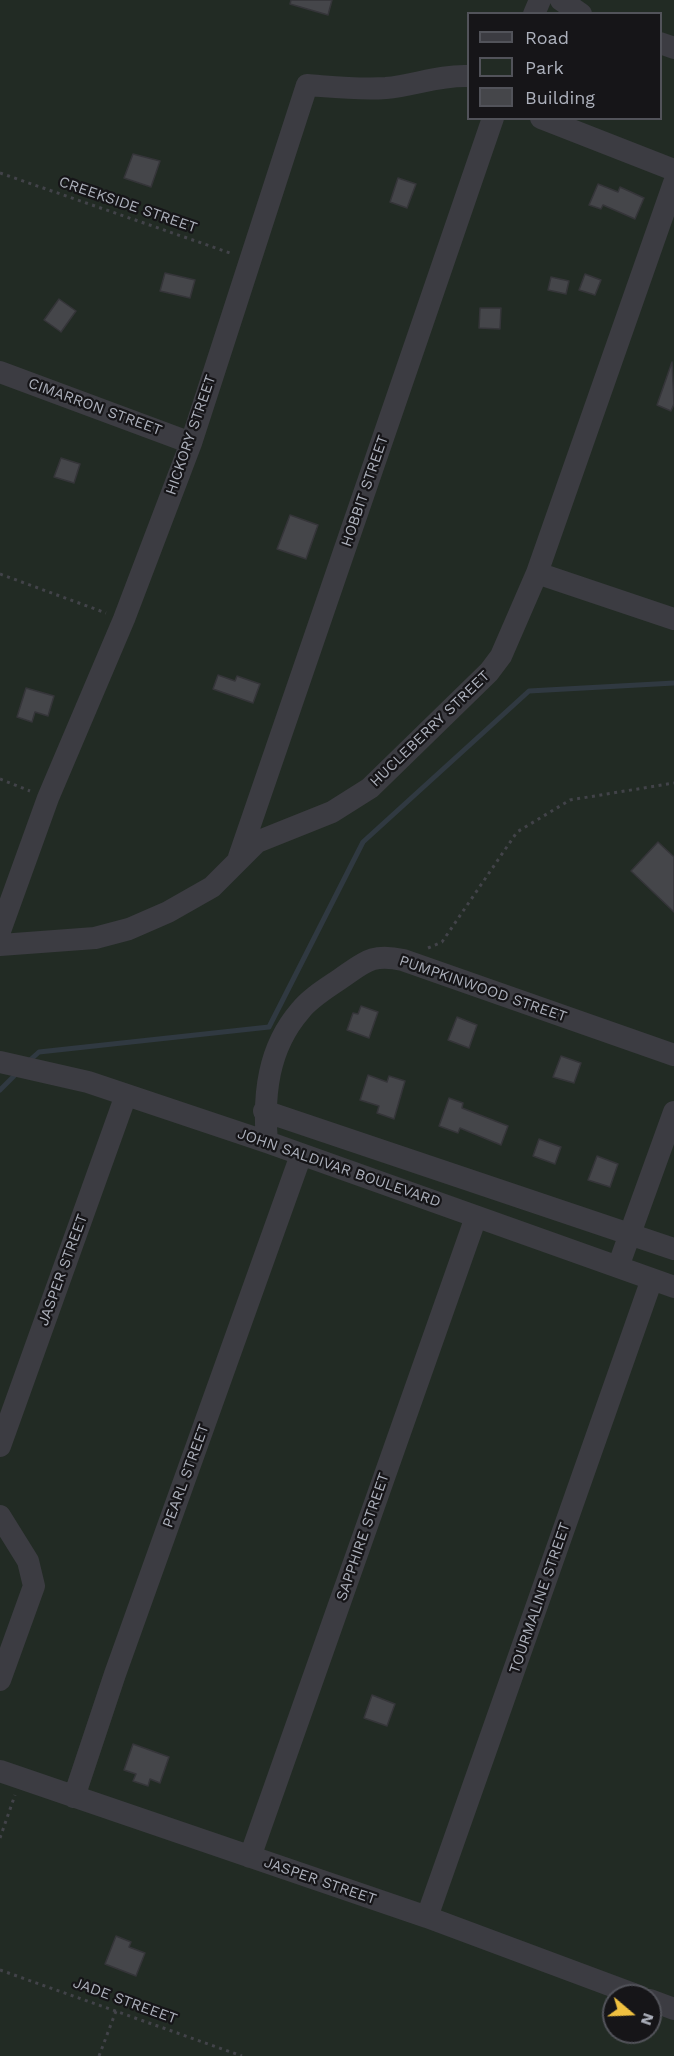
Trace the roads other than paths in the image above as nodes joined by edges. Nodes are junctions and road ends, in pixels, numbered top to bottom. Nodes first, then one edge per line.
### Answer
1 (561, 0) edge
2 (578, 12) edge
3 (467, 76) edge
4 (493, 120) edge
5 (546, 120) edge
6 (674, 170) edge
7 (674, 183) edge
8 (0, 372) edge
9 (190, 442) junction
10 (537, 573) junction
11 (674, 618) edge
12 (237, 863) junction
13 (0, 931) edge
14 (0, 945) edge
15 (674, 1055) edge
16 (0, 1062) edge
17 (126, 1095) junction
18 (264, 1111) junction
19 (674, 1112) edge
20 (267, 1142) junction
21 (301, 1155) junction
22 (476, 1216) junction
23 (630, 1233) junction
24 (674, 1249) edge
25 (618, 1267) junction
26 (652, 1279) junction
27 (674, 1287) edge
28 (0, 1446) edge
29 (0, 1515) edge
30 (0, 1680) edge
31 (11, 1774) edge
32 (74, 1797) junction
33 (250, 1857) junction
34 (427, 1917) junction
35 (607, 1984) edge

1 - 2 street
3 - 9 street, HICKORY STREET
4 - 12 street, HOBBIT STREET
5 - 6 street
7 - 10 street, HUCLEBERRY STREET
8 - 9 street, CIMARRON STREET
9 - 13 street, HICKORY STREET
10 - 11 street
10 - 12 street, HUCLEBERRY STREET
12 - 14 street, HUCLEBERRY STREET
15 - 18 street, PUMPKINWOOD STREET
16 - 17 street, JOHN SALDIVAR BOULEVARD
17 - 20 street, JOHN SALDIVAR BOULEVARD
17 - 28 street, JASPER STREET
18 - 20 street, PUMPKINWOOD STREET
18 - 23 street, JOHN SALDIVAR BOULEVARD
19 - 23 street
20 - 21 street, JOHN SALDIVAR BOULEVARD
21 - 22 street, JOHN SALDIVAR BOULEVARD
21 - 32 street, PEARL STREET
22 - 25 street, JOHN SALDIVAR BOULEVARD
22 - 33 street, SAPPHIRE STREET
23 - 24 street, JOHN SALDIVAR BOULEVARD
23 - 25 street
25 - 26 street, JOHN SALDIVAR BOULEVARD
26 - 27 street, JOHN SALDIVAR BOULEVARD
26 - 34 street, TOURMALINE STREET
29 - 30 street
31 - 32 street, JASPER STREET
32 - 33 street, JASPER STREET
33 - 34 street, JASPER STREET
34 - 35 street, JASPER STREET

